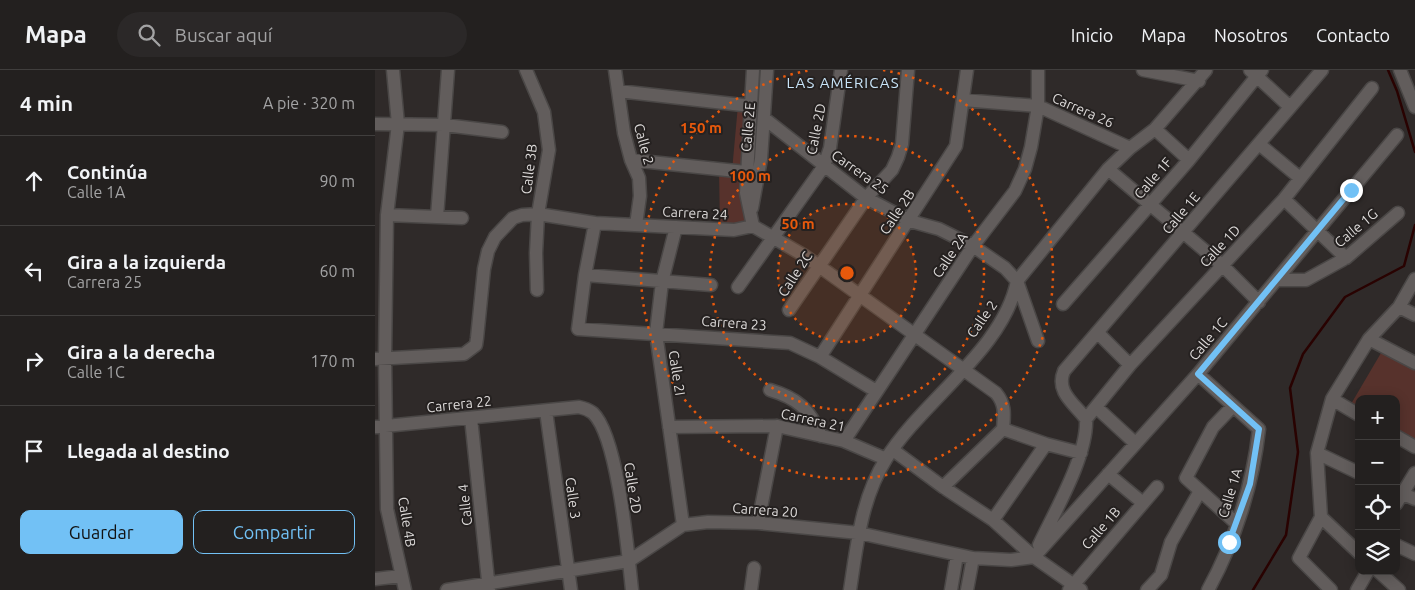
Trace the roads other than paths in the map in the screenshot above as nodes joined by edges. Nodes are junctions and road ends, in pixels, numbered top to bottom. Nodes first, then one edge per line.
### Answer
1 (393, 70) edge
2 (448, 70) edge
3 (526, 70) edge
4 (615, 70) edge
5 (753, 70) edge
6 (767, 70) edge
7 (841, 70) edge
8 (908, 70) edge
9 (967, 70) edge
10 (1038, 70) edge
11 (1143, 70) edge
12 (1206, 70) edge
13 (1322, 70) edge
14 (1400, 70) edge
15 (1256, 72) edge
16 (1199, 81) junction
17 (1372, 88) dead end
18 (618, 91) junction
19 (963, 100) junction
20 (751, 106) junction
21 (1038, 106) junction
22 (1290, 107) junction
23 (1415, 107) edge
24 (765, 119) junction
25 (375, 124) edge
26 (399, 124) junction
27 (445, 125) junction
28 (1155, 129) junction
29 (502, 132) dead end
30 (1397, 135) dead end
31 (1259, 144) junction
32 (1129, 148) junction
33 (631, 160) junction
34 (1189, 160) junction
35 (824, 166) junction
36 (1108, 169) junction
37 (747, 172) junction
38 (1300, 178) junction
39 (866, 198) junction
40 (1284, 199) junction
41 (1151, 204) junction
42 (1398, 213) dead end
43 (538, 214) junction
44 (387, 215) junction
45 (437, 217) junction
46 (461, 218) dead end
47 (751, 221) junction
48 (910, 221) junction
49 (595, 223) junction
50 (636, 225) junction
51 (676, 227) junction
52 (1317, 231) junction
53 (1185, 232) junction
54 (772, 239) junction
55 (973, 246) junction
56 (1346, 258) junction
57 (818, 265) junction
58 (1223, 265) junction
59 (585, 275) junction
60 (1415, 279) edge
61 (1277, 280) junction
62 (1017, 281) junction
63 (663, 282) junction
64 (711, 286) dead end
65 (738, 287) dead end
66 (537, 290) dead end
67 (859, 294) junction
68 (1259, 302) junction
69 (1063, 304) dead end
70 (1399, 307) junction
71 (789, 310) dead end
72 (1415, 315) edge
73 (655, 333) junction
74 (1098, 333) junction
75 (916, 334) junction
76 (1369, 339) junction
77 (1038, 341) dead end
78 (819, 357) junction
79 (380, 359) edge
80 (1415, 364) edge
81 (1131, 365) junction
82 (964, 370) junction
83 (1198, 374) junction
84 (770, 390) dead end
85 (876, 391) junction
86 (1333, 400) junction
87 (1233, 406) junction
88 (1096, 407) junction
89 (545, 411) junction
90 (1355, 412) edge
91 (471, 418) junction
92 (1086, 420) junction
93 (777, 426) junction
94 (381, 427) edge
95 (669, 427) junction
96 (1003, 429) junction
97 (821, 436) junction
98 (1400, 438) edge
99 (844, 441) junction
100 (1135, 443) junction
101 (1046, 444) junction
102 (1415, 447) edge
103 (1081, 453) junction
104 (1317, 453) junction
105 (889, 454) junction
106 (1355, 471) edge
107 (1415, 473) edge
108 (1108, 474) junction
109 (943, 487) junction
110 (1157, 487) dead end
111 (1200, 490) junction
112 (1400, 493) edge
113 (1400, 496) edge
114 (1415, 499) edge
115 (1143, 504) junction
116 (381, 510) edge
117 (1321, 517) junction
118 (993, 520) junction
119 (758, 524) junction
120 (1237, 524) junction
121 (683, 525) junction
122 (859, 533) junction
123 (1400, 547) edge
124 (1355, 549) edge
125 (1415, 554) edge
126 (957, 555) junction
127 (1034, 557) junction
128 (973, 558) junction
129 (629, 561) junction
130 (754, 568) dead end
131 (568, 572) junction
132 (1366, 575) edge
133 (1382, 575) edge
134 (401, 576) junction
135 (375, 579) edge
136 (489, 587) edge
137 (1074, 588) edge
138 (405, 590) edge
139 (447, 590) edge
140 (571, 590) edge
141 (633, 590) edge
142 (751, 590) edge
143 (850, 590) edge
144 (951, 590) edge
145 (967, 590) edge
146 (1147, 590) edge
147 (1208, 590) edge
148 (1331, 590) edge
149 (1357, 590) edge
150 (1399, 590) edge

1 - 26 street, Calle 4B
2 - 27 street
3 - 43 street, Calle 3B
4 - 18 street, Calle 2
5 - 20 street, Calle 2E
6 - 24 street, Calle 2E
7 - 35 street, Calle 2D
8 - 39 street, Calle 2C
9 - 19 street, Calle 2B
10 - 21 street, Calle 2A
11 - 16 street
12 - 16 street, Calle 2
13 - 22 street, Calle 1E
14 - 23 street
15 - 22 street
15 - 34 street, Calle 1F
16 - 28 street, Calle 2
17 - 38 street, Calle 1D
18 - 20 street
18 - 33 street, Calle 2
19 - 21 street, Carrera 26
19 - 48 street, Calle 2B
20 - 37 street, Calle 2E
21 - 32 street, Carrera 26
21 - 55 street, Calle 2A
22 - 31 street, Calle 1E
24 - 35 street, Carrera 25
24 - 47 street, Calle 2E
25 - 26 street
26 - 27 street
26 - 44 street, Calle 4B
27 - 29 street
27 - 45 street
28 - 32 street, Calle 2
28 - 34 street
30 - 52 street, Calle 1C
31 - 38 street
31 - 53 street, Calle 1E
32 - 36 street, Calle 2
33 - 37 street
33 - 50 street, Calle 2
34 - 41 street, Calle 1F
35 - 39 street, Carrera 25
35 - 54 street, Calle 2D
36 - 41 street
36 - 62 street, Calle 2
37 - 47 street, Calle 2E
38 - 40 street, Calle 1D
39 - 48 street, Carrera 25
39 - 57 street, Calle 2C
40 - 52 street
40 - 58 street, Calle 1D
41 - 53 street
41 - 69 street, Calle 1F
42 - 56 street, Calle 1G
43 - 49 street, Carrera 24
43 - 66 street
43 - 79 street, Carrera 24
44 - 45 street
44 - 79 street, Calle 4B
45 - 46 street
47 - 51 street, Carrera 24
47 - 54 street
48 - 55 street, Carrera 25
48 - 67 street, Calle 2B
49 - 50 street, Carrera 24
49 - 59 street
50 - 51 street, Carrera 24
51 - 63 street, Calle 2I
52 - 56 street
52 - 61 street, Calle 1C
53 - 58 street
53 - 74 street, Calle 1E
54 - 57 street
54 - 65 street, Calle 2D
55 - 62 street, Carrera 25
55 - 75 street, Calle 2A
56 - 61 street, Calle 1G
57 - 67 street
57 - 71 street, Calle 2C
58 - 68 street
58 - 81 street, Calle 1D
59 - 63 street
59 - 73 street, Carrera 23
60 - 70 street
61 - 68 street, Calle 1C
62 - 77 street, Carrera 25
62 - 82 street, Calle 2
63 - 64 street
63 - 73 street, Calle 2I
67 - 75 street
67 - 78 street, Calle 2B
68 - 83 street, Calle 1C
70 - 72 street
70 - 76 street
73 - 78 street, Carrera 23
73 - 95 street, Calle 2I
74 - 81 street
74 - 92 street, Calle 1E
75 - 82 street
75 - 85 street, Calle 2A
76 - 80 street
76 - 86 street
78 - 85 street, Carrera 23
79 - 94 street, Calle 4B
81 - 88 street, Calle 1D
82 - 96 street
82 - 105 street, Calle 2
83 - 87 street
83 - 100 street, Calle 1C
84 - 97 street
85 - 99 street, Calle 2A
86 - 90 street
86 - 104 street
87 - 111 street
87 - 120 street, Calle 1A
88 - 92 street, Calle 1D
88 - 100 street
89 - 91 street, Carrera 22
89 - 129 street, Calle 2D
89 - 131 street, Calle 3
91 - 94 street, Carrera 22
91 - 136 street, Calle 4
92 - 103 street
93 - 95 street, Carrera 21
93 - 97 street, Carrera 21
93 - 119 street
94 - 116 street, Calle 4B
95 - 121 street, Calle 2I
96 - 101 street
96 - 109 street
97 - 99 street, Carrera 21
98 - 102 street
99 - 105 street, Carrera 21
100 - 108 street, Calle 1C
101 - 103 street
101 - 118 street
103 - 127 street
104 - 106 street
104 - 117 street
105 - 109 street, Carrera 21
105 - 122 street, Calle 2
107 - 112 street
108 - 115 street
108 - 127 street, Calle 1C
109 - 118 street, Carrera 21
110 - 115 street, Calle 1B
111 - 120 street
111 - 146 street
113 - 114 street
115 - 137 street, Calle 1B
116 - 134 street, Calle 4B
117 - 124 street
117 - 148 street
118 - 127 street, Carrera 21
119 - 121 street, Carrera 20
119 - 122 street, Carrera 20
120 - 147 street, Calle 1A
121 - 129 street, Carrera 20
122 - 126 street, Carrera 20
122 - 143 street, Calle 2
123 - 125 street
126 - 128 street, Carrera 20
126 - 144 street
127 - 128 street, Carrera 20
127 - 137 street
128 - 145 street
129 - 131 street, Carrera 20
129 - 141 street, Calle 2D
130 - 142 street
131 - 136 street, Carrera 20
131 - 140 street, Calle 3
132 - 149 street
133 - 150 street
134 - 135 street
134 - 138 street, Calle 4B
136 - 139 street, Carrera 20

